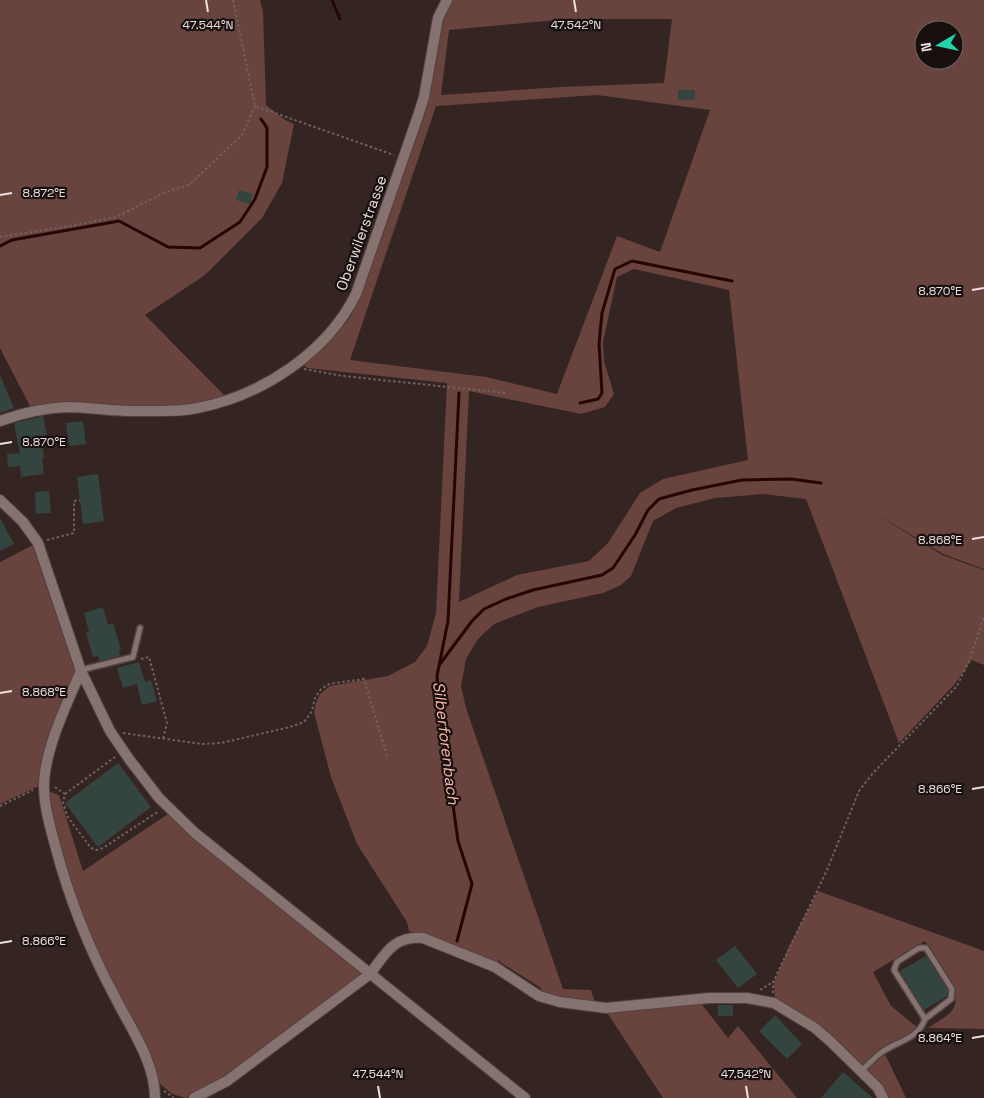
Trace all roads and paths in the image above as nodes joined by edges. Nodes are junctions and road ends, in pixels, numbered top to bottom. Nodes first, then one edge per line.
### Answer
1 (233, 0) edge
2 (447, 0) edge
3 (255, 106) junction
4 (403, 158) junction
5 (0, 237) edge
6 (296, 364) junction
7 (506, 393) dead end
8 (0, 421) edge
9 (0, 500) edge
10 (80, 500) dead end
11 (55, 538) dead end
12 (984, 616) edge
13 (140, 628) dead end
14 (133, 657) junction
15 (81, 670) junction
16 (110, 731) junction
17 (163, 739) junction
18 (123, 750) junction
19 (388, 758) dead end
20 (44, 783) junction
21 (65, 794) junction
22 (0, 806) edge
23 (166, 806) junction
24 (370, 974) junction
25 (774, 1003) junction
26 (924, 1019) junction
27 (862, 1071) junction
28 (155, 1098) edge
29 (194, 1098) edge
30 (525, 1098) edge
31 (883, 1098) edge

1 - 3 path
2 - 4 street, Oberwilerstrasse
3 - 4 path
3 - 5 path
4 - 6 street, Oberwilerstrasse
6 - 7 path
6 - 8 street, Oberwilerstrasse
9 - 15 street
10 - 11 path
12 - 25 path
13 - 14 lane
14 - 15 lane
14 - 17 path
15 - 16 street
15 - 20 street
16 - 17 path
16 - 18 street
17 - 19 path
18 - 21 path
18 - 23 street
20 - 21 path
20 - 22 path
20 - 28 street
21 - 23 path
23 - 24 street
24 - 25 street
24 - 29 street
24 - 30 street
25 - 27 street
26 - 26 lane
26 - 27 lane
27 - 31 street

